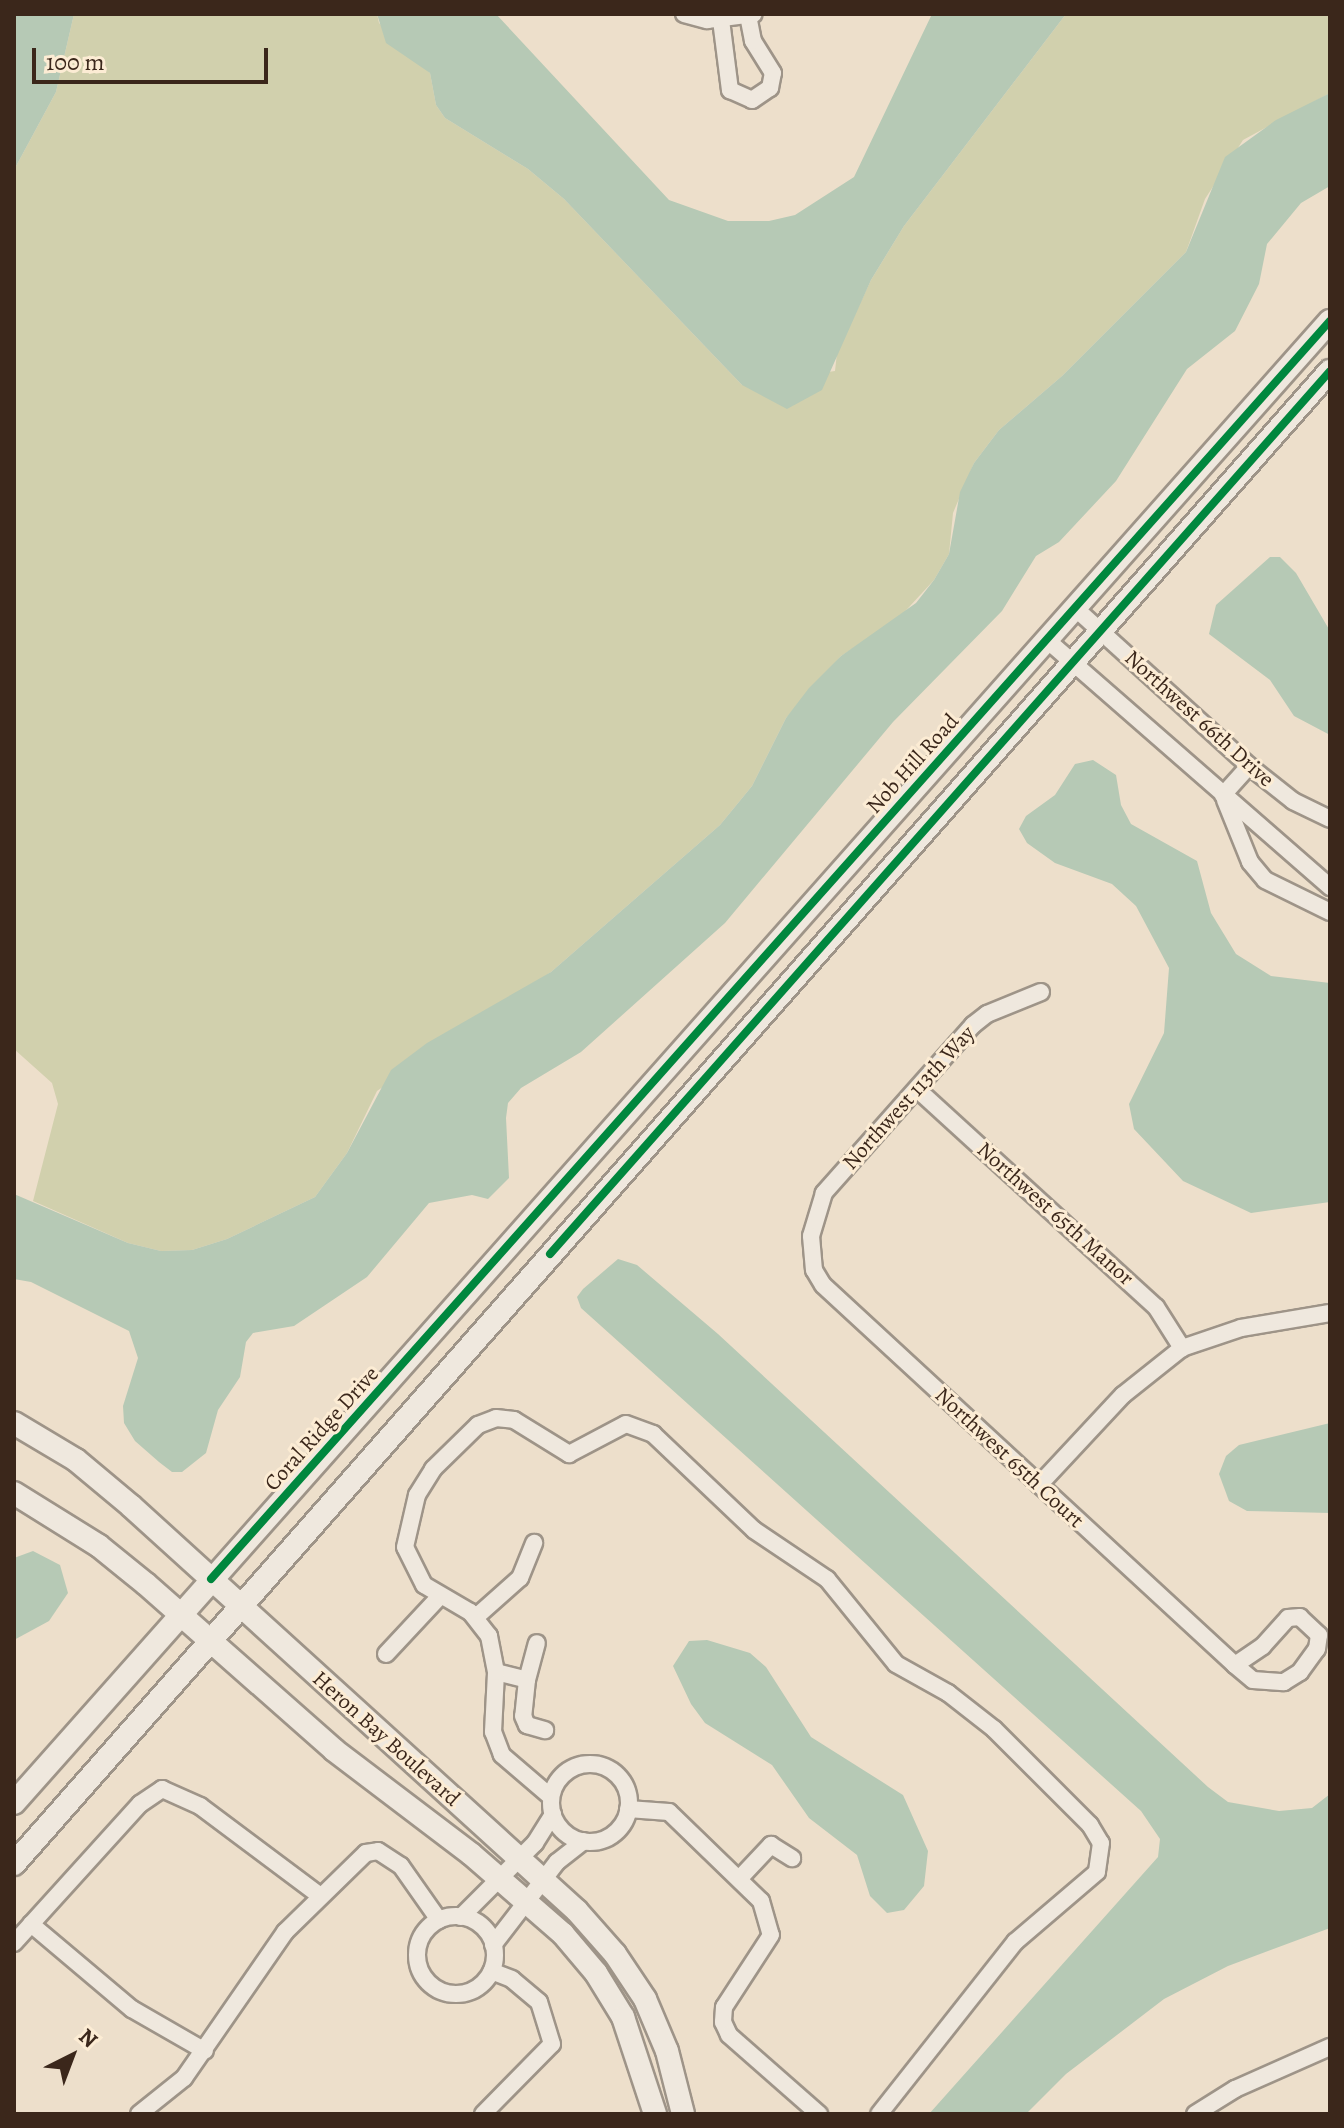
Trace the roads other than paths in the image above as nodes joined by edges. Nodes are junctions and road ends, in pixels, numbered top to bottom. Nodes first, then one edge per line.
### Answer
1 (684, 14) edge
2 (739, 17) edge
3 (1330, 321) edge
4 (1330, 371) edge
5 (1075, 608) junction
6 (1100, 631) junction
7 (1047, 640) junction
8 (1072, 663) junction
9 (1249, 766) junction
10 (1223, 795) junction
11 (1330, 819) edge
12 (1328, 882) edge
13 (1330, 912) edge
14 (1041, 992) dead end
15 (917, 1089) junction
16 (524, 1232) joint
17 (811, 1236) joint
18 (1330, 1313) edge
19 (1182, 1348) junction
20 (14, 1423) edge
21 (1039, 1485) junction
22 (14, 1493) edge
23 (534, 1543) dead end
24 (211, 1579) junction
25 (440, 1596) junction
26 (242, 1607) junction
27 (180, 1614) junction
28 (476, 1617) junction
29 (211, 1641) junction
30 (537, 1643) dead end
31 (386, 1654) dead end
32 (1235, 1665) junction
33 (496, 1672) junction
34 (527, 1680) junction
35 (545, 1730) dead end
36 (14, 1803) edge
37 (552, 1806) junction
38 (628, 1809) junction
39 (584, 1841) junction
40 (792, 1858) dead end
41 (521, 1859) junction
42 (14, 1864) edge
43 (739, 1879) junction
44 (502, 1880) junction
45 (543, 1880) junction
46 (319, 1895) junction
47 (527, 1901) junction
48 (461, 1917) junction
49 (439, 1920) junction
50 (31, 1924) junction
51 (14, 1943) edge
52 (493, 1945) junction
53 (491, 1971) junction
54 (1330, 2047) edge
55 (205, 2051) junction
56 (139, 2114) edge
57 (483, 2114) edge
58 (655, 2114) edge
59 (683, 2114) edge
60 (819, 2114) edge
61 (879, 2114) edge
62 (1195, 2114) edge

1 - 2 street
3 - 5 main road, Nob Hill Road
4 - 6 main road
5 - 6 street, Northwest 66th Drive
5 - 7 main road, Nob Hill Road
6 - 8 main road
6 - 9 street, Northwest 66th Drive
7 - 8 street, Northwest 66th Drive
7 - 16 main road, Nob Hill Road
8 - 10 street, Northwest 66th Drive
8 - 26 main road
9 - 10 street
9 - 11 street, Northwest 66th Drive
10 - 12 street, Northwest 66th Drive
10 - 13 street, Northwest 66th Drive
14 - 15 street, Northwest 113th Way
15 - 17 street, Northwest 113th Way
15 - 19 street, Northwest 65th Manor
16 - 24 main road, Coral Ridge Drive
17 - 21 street, Northwest 65th Court
18 - 19 street
19 - 21 street
20 - 24 main road, Heron Bay Boulevard
21 - 32 street, Northwest 65th Court
22 - 27 main road, Heron Bay Boulevard
23 - 28 street
24 - 26 main road, Heron Bay Boulevard
24 - 27 main road, Coral Ridge Drive
25 - 28 street
25 - 31 street
25 - 61 street
26 - 29 main road
26 - 41 main road, Heron Bay Boulevard
27 - 29 main road, Heron Bay Boulevard
27 - 36 main road, Coral Ridge Drive
28 - 33 street
29 - 42 main road
29 - 44 main road, Heron Bay Boulevard
30 - 34 street
32 - 32 street, Northwest 65th Court
33 - 34 street
33 - 37 street
34 - 35 street
37 - 38 street
37 - 39 street
37 - 41 street
38 - 39 street
38 - 43 street
39 - 45 street
40 - 43 street
41 - 44 street
41 - 45 main road, Heron Bay Boulevard
43 - 60 street
44 - 47 main road, Heron Bay Boulevard
44 - 48 street
45 - 47 street
45 - 59 main road, Heron Bay Boulevard
46 - 49 street
46 - 50 street
46 - 55 street
47 - 52 street
47 - 58 main road, Heron Bay Boulevard
48 - 49 street
48 - 52 street
49 - 53 street
50 - 51 street
50 - 55 street
52 - 53 street
53 - 57 street
54 - 62 street
55 - 56 street

